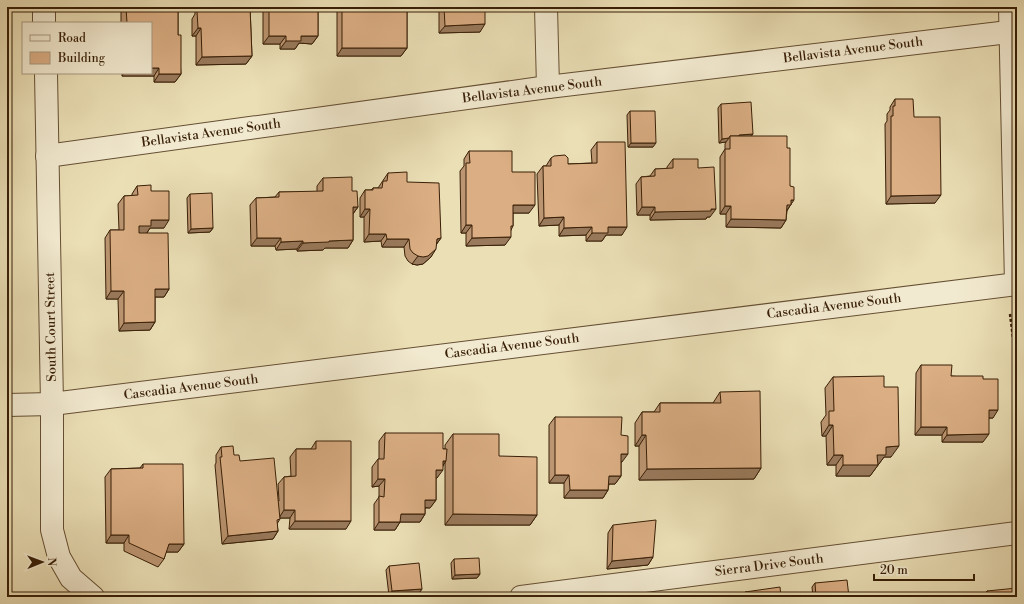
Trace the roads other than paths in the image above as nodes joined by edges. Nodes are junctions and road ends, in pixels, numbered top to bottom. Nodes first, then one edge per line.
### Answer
1 (44, 7) edge
2 (546, 7) edge
3 (1010, 7) edge
4 (44, 22) edge
5 (1014, 31) edge
6 (46, 74) edge
7 (548, 87) junction
8 (47, 156) junction
9 (1016, 284) edge
10 (52, 404) junction
11 (7, 405) edge
12 (1017, 533) edge
13 (93, 597) edge
14 (521, 597) edge

1 - 4 street
2 - 7 street
3 - 5 street
5 - 7 street, Bellavista Avenue South
5 - 9 street
6 - 8 street, South Court Street
7 - 8 street, Bellavista Avenue South
8 - 10 street, South Court Street
9 - 10 street, Cascadia Avenue South
10 - 11 street, Cascadia Avenue South
10 - 13 street, South Court Street
12 - 14 street, Sierra Drive South

